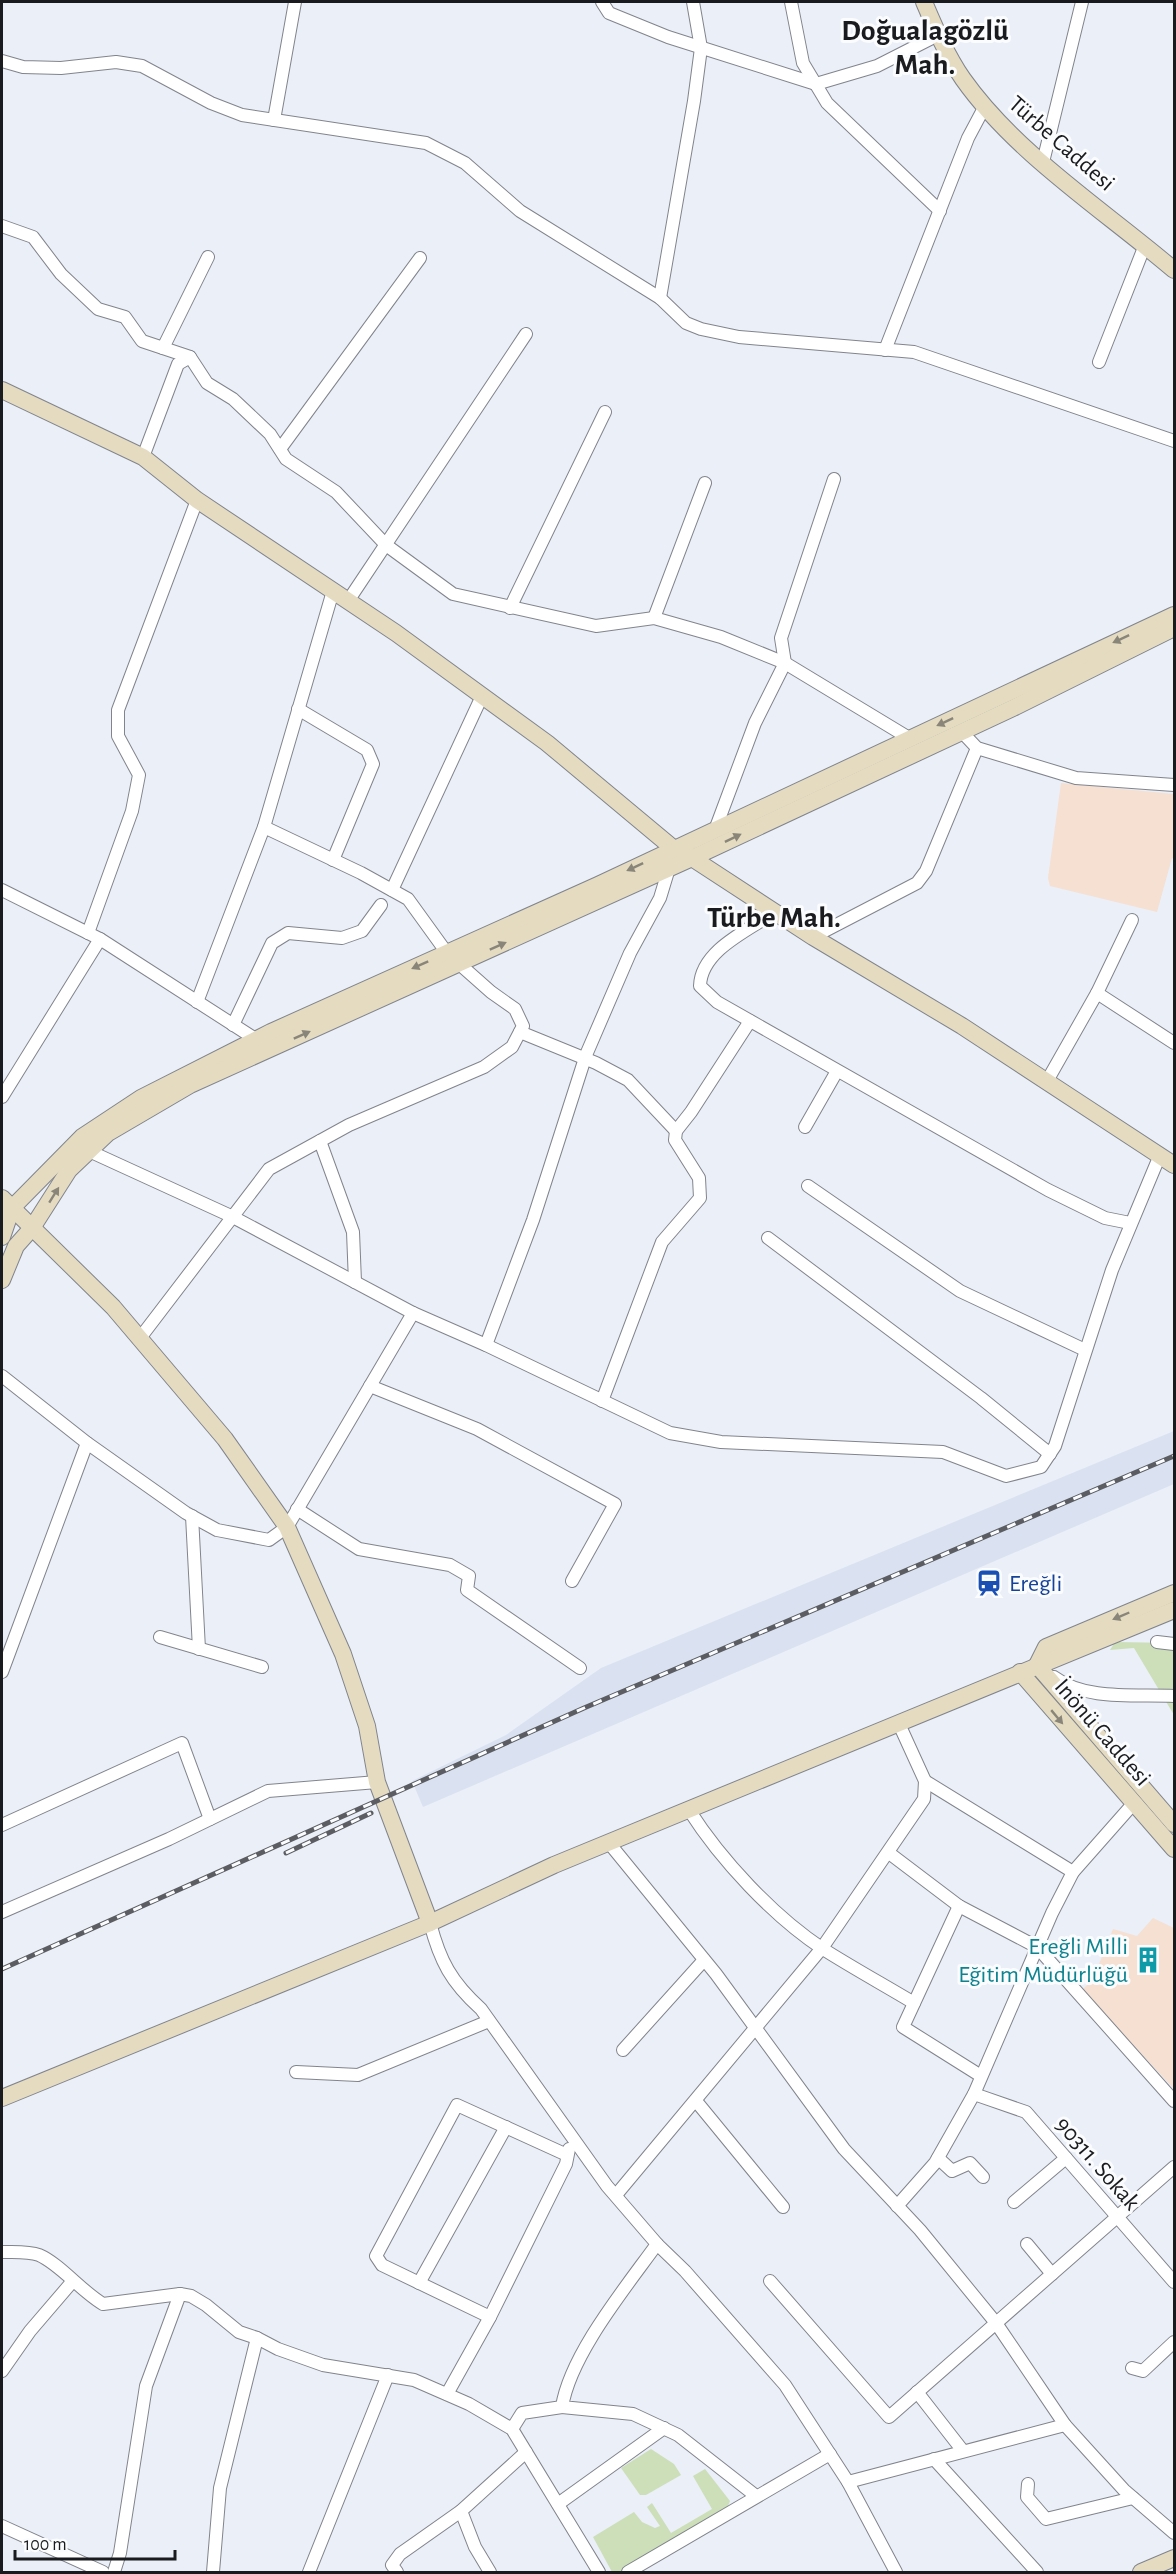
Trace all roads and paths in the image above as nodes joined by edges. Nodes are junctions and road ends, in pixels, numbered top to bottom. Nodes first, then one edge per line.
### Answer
1 (295, 2) edge
2 (602, 2) edge
3 (693, 2) edge
4 (791, 2) edge
5 (924, 2) edge
6 (1082, 2) edge
7 (938, 35) junction
8 (701, 48) junction
9 (2, 62) edge
10 (816, 84) junction
11 (985, 106) junction
12 (274, 120) junction
13 (1043, 162) junction
14 (939, 211) junction
15 (2, 226) edge
16 (1145, 245) junction
17 (208, 257) dead end
18 (420, 258) dead end
19 (1174, 270) edge
20 (660, 298) junction
21 (526, 334) dead end
22 (163, 348) junction
23 (885, 350) junction
24 (190, 357) junction
25 (1099, 362) dead end
26 (2, 390) edge
27 (605, 412) dead end
28 (1174, 441) edge
29 (280, 449) junction
30 (143, 457) junction
31 (834, 479) dead end
32 (705, 483) dead end
33 (197, 500) junction
34 (386, 545) junction
35 (333, 591) junction
36 (348, 601) junction
37 (510, 608) junction
38 (1174, 615) edge
39 (654, 618) junction
40 (1174, 628) edge
41 (785, 663) junction
42 (482, 696) junction
43 (298, 709) junction
44 (962, 731) junction
45 (909, 738) junction
46 (977, 748) junction
47 (1174, 785) edge
48 (264, 827) junction
49 (715, 830) junction
50 (674, 849) junction
51 (692, 858) junction
52 (333, 860) junction
53 (669, 868) junction
54 (2, 890) edge
55 (392, 890) junction
56 (381, 905) dead end
57 (775, 912) junction
58 (1132, 920) dead end
59 (94, 936) junction
60 (813, 937) junction
61 (452, 959) junction
62 (1097, 993) junction
63 (197, 1002) junction
64 (750, 1021) junction
65 (233, 1026) junction
66 (520, 1032) junction
67 (256, 1040) junction
68 (1174, 1043) edge
69 (271, 1048) junction
70 (585, 1059) junction
71 (837, 1071) junction
72 (1047, 1082) junction
73 (2, 1097) edge
74 (805, 1127) dead end
75 (676, 1131) junction
76 (320, 1141) junction
77 (90, 1151) junction
78 (1160, 1155) junction
79 (1174, 1165) edge
80 (808, 1186) dead end
81 (7, 1203) edge
82 (231, 1216) junction
83 (1130, 1223) junction
84 (32, 1228) junction
85 (2, 1237) edge
86 (768, 1238) dead end
87 (2, 1280) edge
88 (355, 1282) junction
89 (413, 1313) junction
90 (140, 1338) junction
91 (486, 1345) junction
92 (1086, 1350) junction
93 (2, 1376) edge
94 (370, 1386) junction
95 (602, 1401) junction
96 (87, 1443) junction
97 (1050, 1454) junction
98 (297, 1509) junction
99 (192, 1516) junction
100 (287, 1527) junction
101 (572, 1581) dead end
102 (1174, 1593) edge
103 (1174, 1610) edge
104 (160, 1637) dead end
105 (1157, 1642) dead end
106 (1174, 1644) edge
107 (200, 1649) junction
108 (1037, 1665) junction
109 (262, 1667) dead end
110 (580, 1668) dead end
111 (2, 1672) edge
112 (1020, 1672) junction
113 (1174, 1696) edge
114 (899, 1724) junction
115 (925, 1781) junction
116 (377, 1782) junction
117 (1133, 1803) junction
118 (689, 1810) junction
119 (210, 1819) junction
120 (1174, 1824) edge
121 (2, 1826) edge
122 (609, 1843) junction
123 (1174, 1849) edge
124 (889, 1853) junction
125 (1073, 1872) junction
126 (959, 1906) junction
127 (2, 1912) edge
128 (430, 1923) junction
129 (1037, 1947) junction
130 (822, 1948) junction
131 (704, 1960) junction
132 (914, 2003) junction
133 (489, 2021) junction
134 (756, 2028) junction
135 (623, 2050) dead end
136 (296, 2072) dead end
137 (62, 2075) junction
138 (981, 2076) junction
139 (974, 2094) junction
140 (2, 2098) edge
141 (696, 2101) junction
142 (1174, 2101) edge
143 (2, 2109) edge
144 (506, 2127) junction
145 (572, 2136) junction
146 (567, 2155) junction
147 (938, 2158) junction
148 (1066, 2158) junction
149 (1174, 2167) edge
150 (983, 2177) dead end
151 (616, 2195) junction
152 (1014, 2202) dead end
153 (897, 2206) junction
154 (783, 2207) dead end
155 (1116, 2217) junction
156 (657, 2244) junction
157 (1027, 2244) dead end
158 (2, 2252) edge
159 (1052, 2274) junction
160 (770, 2281) dead end
161 (72, 2282) junction
162 (1174, 2282) edge
163 (419, 2283) junction
164 (180, 2294) junction
165 (490, 2317) junction
166 (996, 2324) junction
167 (257, 2338) junction
168 (1174, 2342) edge
169 (1132, 2368) dead end
170 (2, 2371) edge
171 (388, 2375) junction
172 (917, 2392) junction
173 (447, 2394) junction
174 (562, 2407) junction
175 (1065, 2425) junction
176 (664, 2428) junction
177 (512, 2429) junction
178 (963, 2451) junction
179 (526, 2452) junction
180 (830, 2454) junction
181 (934, 2459) junction
182 (848, 2482) junction
183 (1028, 2484) dead end
184 (756, 2496) junction
185 (1133, 2498) junction
186 (558, 2504) junction
187 (461, 2511) junction
188 (2, 2526) edge
189 (1174, 2533) edge
190 (1174, 2558) edge
191 (103, 2572) edge
192 (114, 2572) edge
193 (213, 2572) edge
194 (309, 2572) edge
195 (397, 2572) edge
196 (490, 2572) edge
197 (599, 2572) edge
198 (628, 2572) edge
199 (896, 2572) edge
200 (1037, 2572) edge
201 (1141, 2572) edge

1 - 12 street
2 - 8 street
3 - 8 street
4 - 10 street
5 - 7 main road, Türbe Caddesi
6 - 13 street
7 - 10 street
7 - 11 main road, Türbe Caddesi
8 - 10 street
8 - 20 street
9 - 12 street
10 - 14 street
11 - 13 main road, Türbe Caddesi
11 - 14 street
12 - 20 street
13 - 16 main road, Türbe Caddesi
14 - 23 street
15 - 22 street
16 - 19 main road, Türbe Caddesi
16 - 25 street
17 - 22 street
18 - 29 street
20 - 23 street
21 - 34 street
22 - 24 street
23 - 28 street
24 - 29 street
24 - 30 street
26 - 30 main road
27 - 37 street
29 - 34 street
30 - 33 main road
31 - 41 street
32 - 39 street
33 - 35 main road
33 - 59 street
34 - 36 street
34 - 37 street
35 - 36 main road
35 - 43 street
36 - 42 main road
37 - 39 street
38 -> 45 main road
39 - 41 street
40 - 44 main road
41 - 45 street
41 - 49 street
42 - 50 main road
42 - 55 street
43 - 48 street
43 - 52 street
44 - 46 street
51 -> 44 main road
45 - 49 main road
46 - 47 street
46 - 60 street
48 - 52 street
48 - 63 street
49 - 50 main road
50 - 51 main road
50 - 53 street
50 -> 61 main road
51 - 53 main road
51 - 57 main road
52 - 55 street
61 -> 53 main road
53 - 70 street
54 - 59 street
55 - 61 street
56 - 65 street
57 - 60 main road
57 - 64 street
58 - 62 street
59 - 63 street
59 - 73 street
60 - 72 main road
61 - 66 street
61 -> 67 main road
69 -> 61 main road
62 - 68 street
62 - 72 street
63 - 65 street
64 - 71 street
64 - 75 street
65 - 67 street
66 - 70 street
66 - 76 street
67 - 69 street
67 - 81 main road
69 - 77 main road
70 - 75 street
70 - 91 street
71 - 74 street
71 - 83 street
72 - 78 main road
75 - 95 street
76 - 82 street
76 - 88 street
77 - 82 street
84 -> 77 main road
78 - 79 main road
78 - 83 street
80 - 92 street
81 - 84 main road
81 - 85 main road
82 - 88 street
82 - 90 street
83 - 92 street
84 - 87 main road
84 - 90 main road
86 - 97 street
88 - 89 street
89 - 91 street
89 - 94 street
90 - 100 main road
91 - 95 street
92 - 97 street
93 - 96 street
94 - 98 street
94 - 101 street
95 - 97 street
96 - 99 street
96 - 111 street
98 - 100 street
98 - 110 street
99 - 100 street
99 - 107 street
100 - 116 main road
102 -> 108 main road
103 - 108 main road
104 - 107 street
105 - 106 street
107 - 109 street
108 - 112 main road
108 - 113 street
108 - 120 main road
112 - 114 main road
112 -> 117 main road, İnönü Caddesi
114 - 115 street
114 - 118 main road
115 - 124 street
115 - 125 street
116 - 119 street
116 - 128 main road
117 - 123 main road, İnönü Caddesi
117 - 125 street
118 - 122 main road
118 - 130 street
119 - 121 street
119 - 127 street
122 - 128 main road
122 - 131 street
124 - 126 street
124 - 130 street
125 - 129 street
126 - 129 street
126 - 132 street
128 - 133 street
128 - 137 main road
129 - 138 street
129 - 142 street
130 - 132 street
130 - 134 street
131 - 134 street
131 - 135 street
132 - 138 street
133 - 136 street
133 - 145 street
134 - 141 street
134 - 153 street
137 - 140 main road
137 - 143 main road
138 - 139 street
139 - 147 street
139 - 148 street, 90311. Sokak
141 - 151 street
141 - 154 street
144 - 146 street
144 - 163 street
144 - 163 street
145 - 146 street
145 - 151 street
146 - 165 street
147 - 150 street
147 - 153 street
148 - 152 street
148 - 155 street, 90311. Sokak
149 - 155 street
151 - 156 street
153 - 166 street
155 - 159 street
155 - 162 street, 90311. Sokak
156 - 174 street
156 - 180 street
157 - 159 street
158 - 161 street
159 - 166 street
160 - 172 street
161 - 164 street
161 - 170 street
163 - 165 street
164 - 167 street
164 - 192 street
165 - 173 street
166 - 172 street
166 - 175 street
167 - 171 street
167 - 193 street
168 - 169 street
171 - 173 street
171 - 194 street
172 - 178 street
173 - 177 street
174 - 176 street
174 - 177 street
175 - 178 street
175 - 185 street
176 - 184 street
176 - 186 street
177 - 179 street
178 - 181 street
179 - 186 street
179 - 187 street
180 - 182 street
180 - 184 street
181 - 182 street
181 - 200 street
182 - 199 street
183 - 185 street
184 - 198 street
185 - 189 street
186 - 197 street
187 - 195 street
187 - 196 street
188 - 191 street
190 - 201 main road

